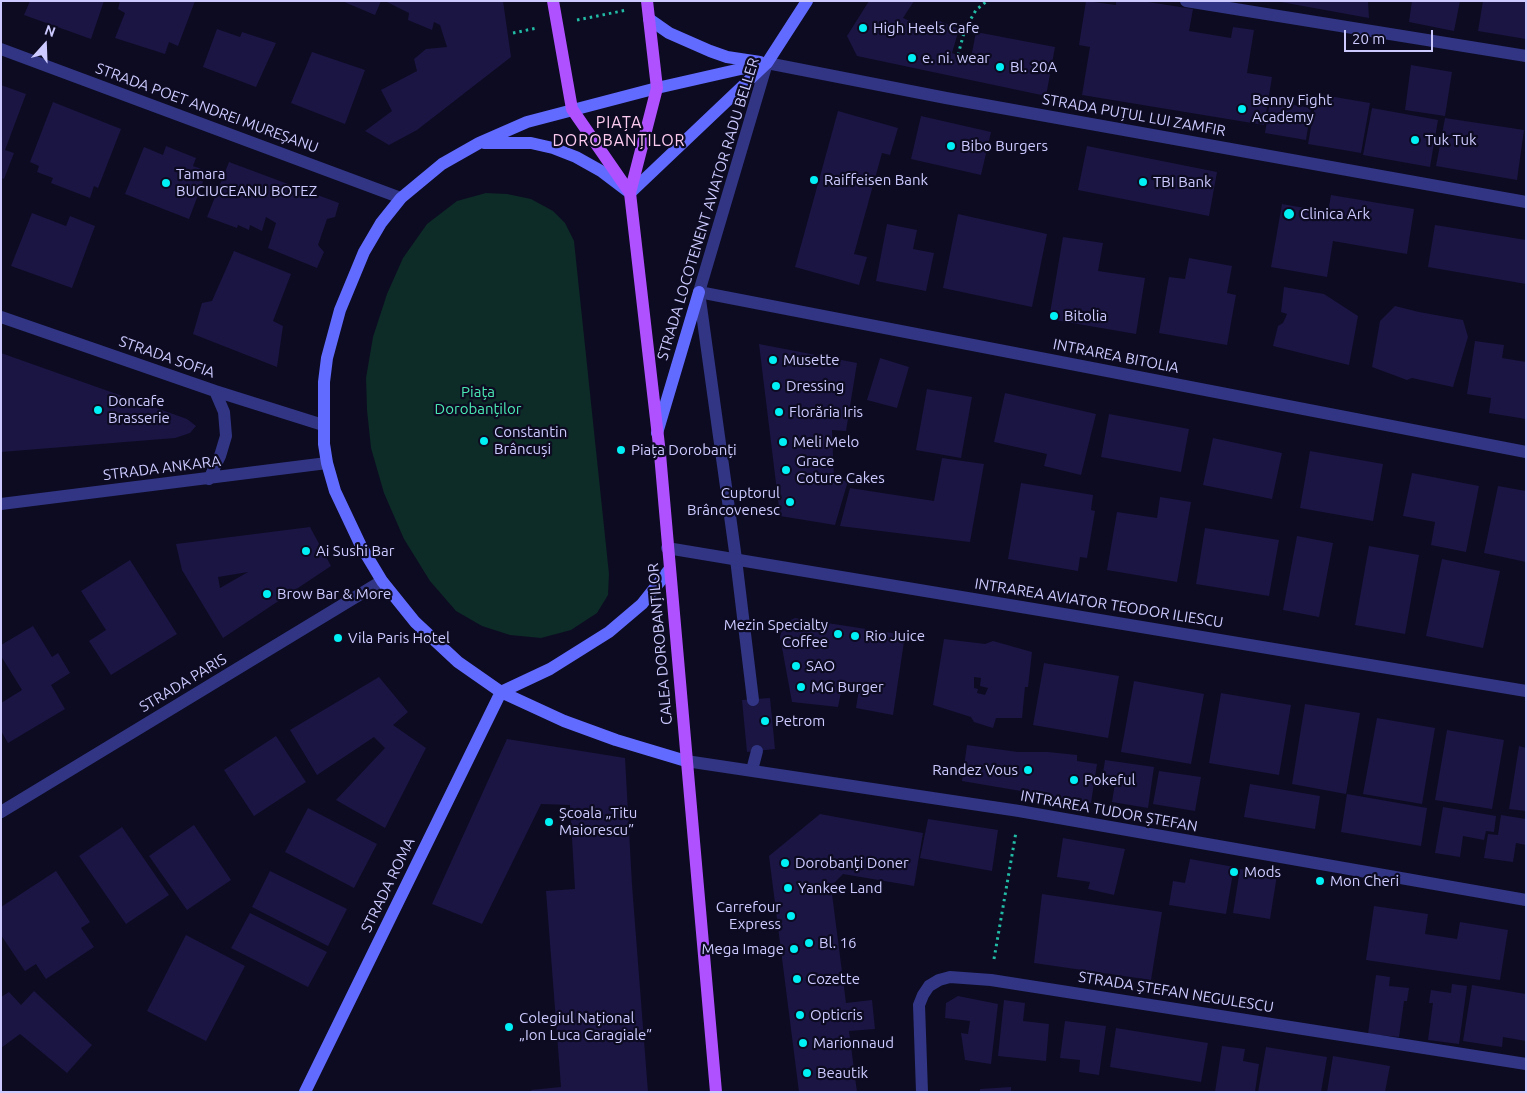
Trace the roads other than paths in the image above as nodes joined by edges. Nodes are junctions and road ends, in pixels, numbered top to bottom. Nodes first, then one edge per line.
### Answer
1 (553, 1) edge
2 (807, 1) edge
3 (1186, 1) edge
4 (647, 9) edge
5 (1, 49) edge
6 (1526, 56) edge
7 (767, 63) junction
8 (656, 88) junction
9 (572, 109) junction
10 (479, 143) junction
11 (630, 193) junction
12 (401, 198) junction
13 (1526, 202) edge
14 (699, 292) junction
15 (1, 318) edge
16 (215, 391) junction
17 (323, 425) junction
18 (657, 434) junction
19 (1526, 452) edge
20 (327, 463) junction
21 (209, 479) junction
22 (1, 504) edge
23 (668, 548) junction
24 (736, 560) junction
25 (669, 570) junction
26 (382, 581) junction
27 (1526, 691) edge
28 (501, 692) junction
29 (753, 700) dead end
30 (757, 751) dead end
31 (686, 760) junction
32 (752, 770) junction
33 (1, 812) edge
34 (1526, 900) edge
35 (1526, 1064) edge
36 (305, 1092) edge
37 (716, 1092) edge
38 (922, 1092) edge

1 - 9 main road, CALEA DOROBANȚILOR
2 - 7 street, STRADA LOCOTENENT AVIATOR RADU BELLER
3 - 6 street
4 - 7 street
4 - 8 main road, CALEA DOROBANȚILOR
5 - 12 street, STRADA POET ANDREI MUREȘANU
7 - 8 street
7 - 11 street
7 - 13 street, STRADA PUȚUL LUI ZAMFIR
7 - 14 street, STRADA LOCOTENENT AVIATOR RADU BELLER
8 - 9 street
8 - 11 main road, CALEA DOROBANȚILOR
9 - 10 street
9 - 11 main road, CALEA DOROBANȚILOR
10 - 11 street
10 - 12 street
11 - 18 main road, CALEA DOROBANȚILOR
12 - 17 street
14 - 18 street, STRADA LOCOTENENT AVIATOR RADU BELLER
14 - 19 street, INTRAREA BITOLIA
14 - 24 street
15 - 16 street, STRADA SOFIA
16 - 17 street, STRADA SOFIA
16 - 21 street
17 - 20 street
18 - 23 main road, CALEA DOROBANȚILOR
20 - 21 street, STRADA ANKARA
20 - 26 street
21 - 22 street, STRADA ANKARA
23 - 24 street, INTRAREA AVIATOR TEODOR ILIESCU
23 - 25 main road, CALEA DOROBANȚILOR
24 - 27 street, INTRAREA AVIATOR TEODOR ILIESCU
24 - 29 street
25 - 28 street
25 - 31 main road, CALEA DOROBANȚILOR
26 - 28 street
26 - 33 street, STRADA PARIS
28 - 31 street
28 - 36 street, STRADA ROMA
30 - 32 street
31 - 32 street, INTRAREA TUDOR ȘTEFAN
31 - 37 main road, CALEA DOROBANȚILOR
32 - 34 street, INTRAREA TUDOR ȘTEFAN
35 - 38 street, STRADA ȘTEFAN NEGULESCU

